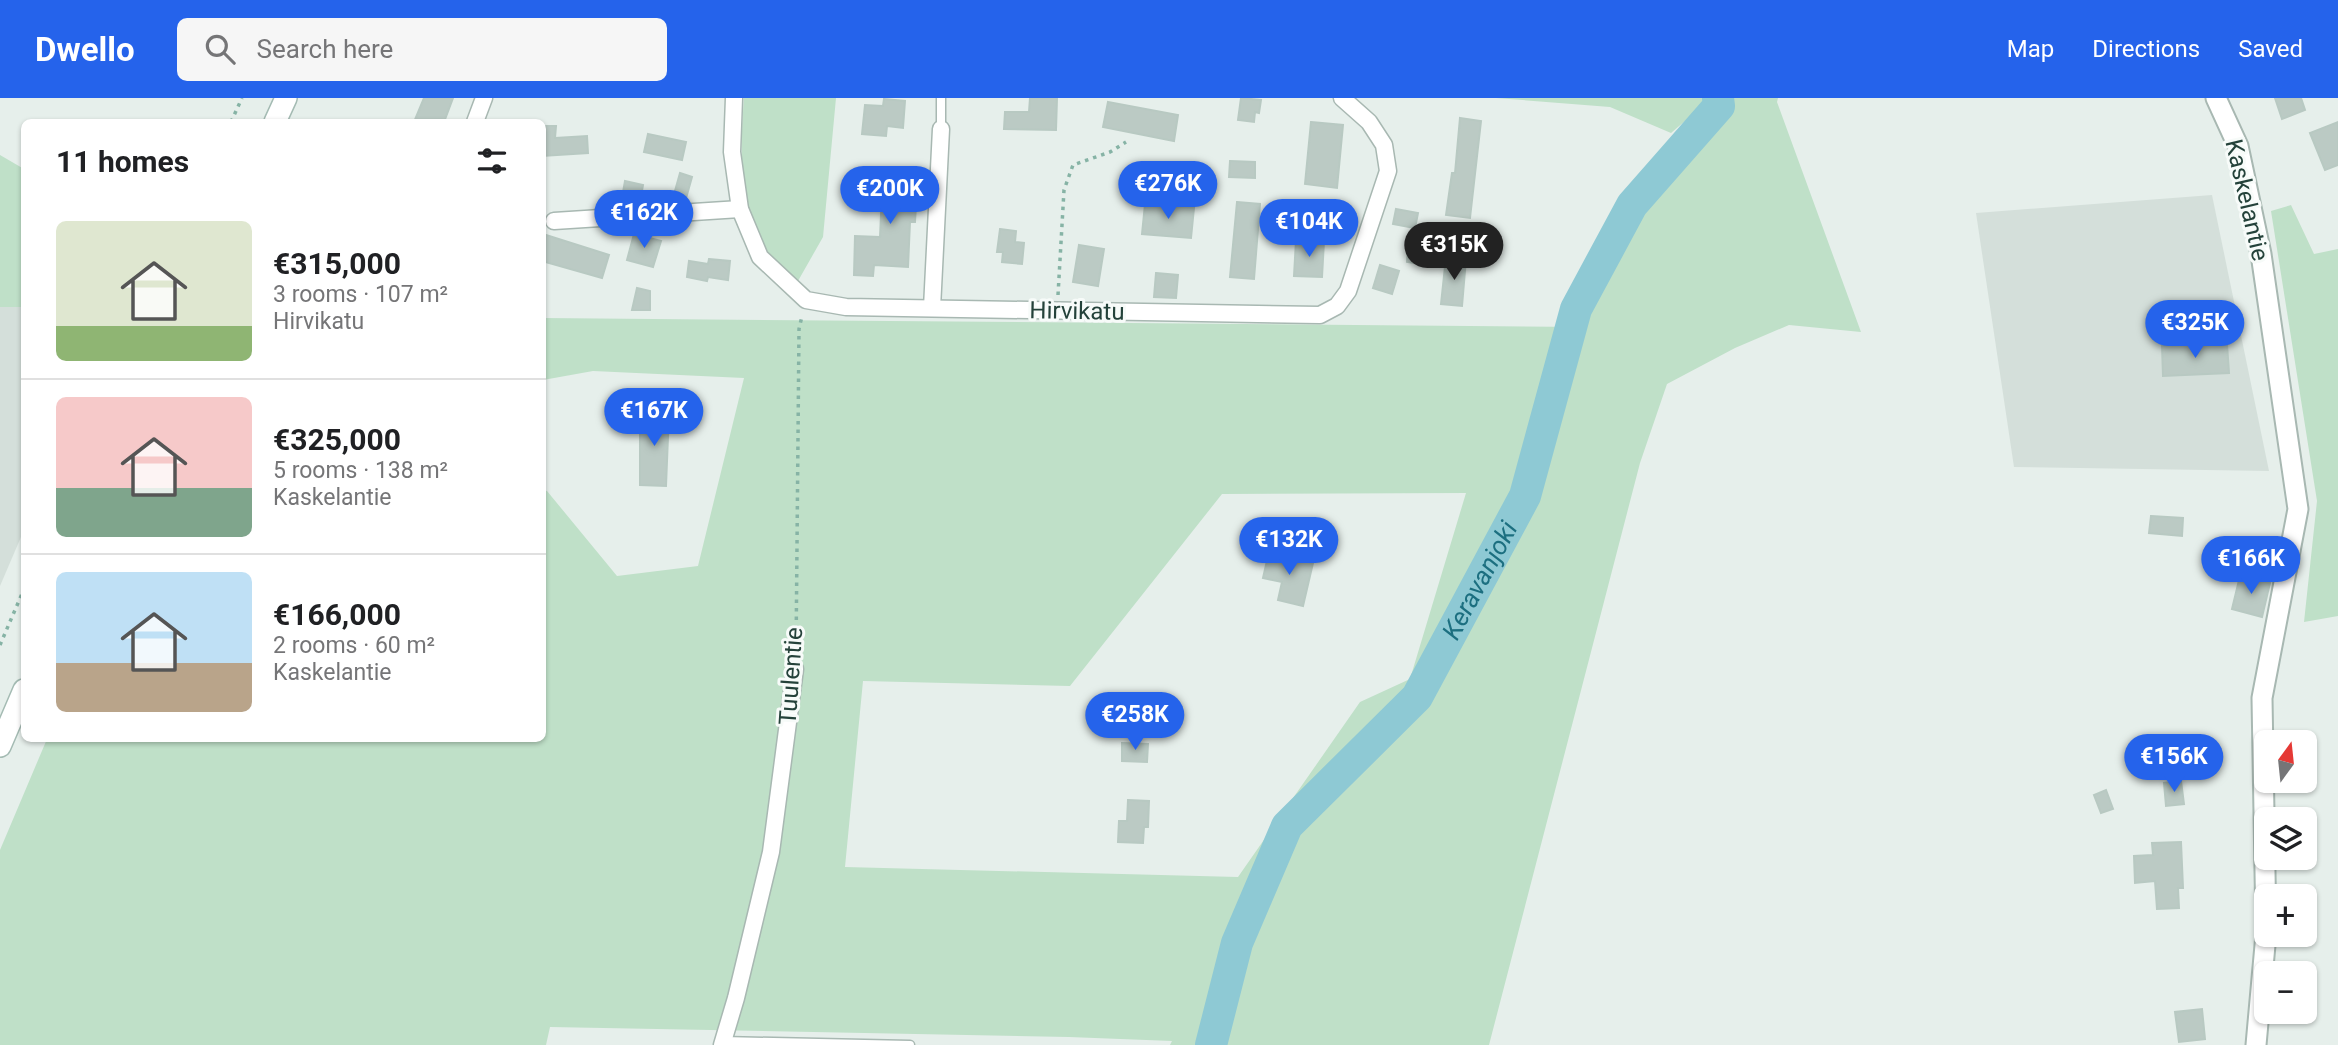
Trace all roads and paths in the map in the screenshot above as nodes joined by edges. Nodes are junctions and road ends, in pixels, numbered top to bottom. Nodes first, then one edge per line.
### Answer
1 (242, 98) edge
2 (286, 98) edge
3 (484, 98) edge
4 (734, 98) edge
5 (941, 98) edge
6 (1342, 98) edge
7 (2216, 98) edge
8 (232, 119) edge
9 (276, 119) edge
10 (476, 119) edge
11 (941, 129) joint
12 (1126, 142) dead end
13 (740, 209) junction
14 (554, 221) dead end
15 (806, 300) junction
16 (932, 309) junction
17 (1057, 311) junction
18 (21, 596) edge
19 (0, 645) edge
20 (796, 669) joint
21 (21, 697) edge
22 (0, 746) edge
23 (2265, 884) edge
24 (2265, 947) edge
25 (722, 1043) edge
26 (909, 1045) edge
27 (2256, 1045) edge

1 - 8 path
2 - 9 main road
3 - 10 street
4 - 13 street
5 - 11 lane
6 - 17 street, Hirvikatu
7 - 23 street, Kaskelantie
11 - 16 street
12 - 17 path
13 - 14 street
13 - 15 street
15 - 16 street, Hirvikatu
15 - 20 path, Tuulentie
16 - 17 street, Hirvikatu
18 - 19 path
20 - 25 street, Tuulentie
21 - 22 main road
24 - 27 street
25 - 26 lane

